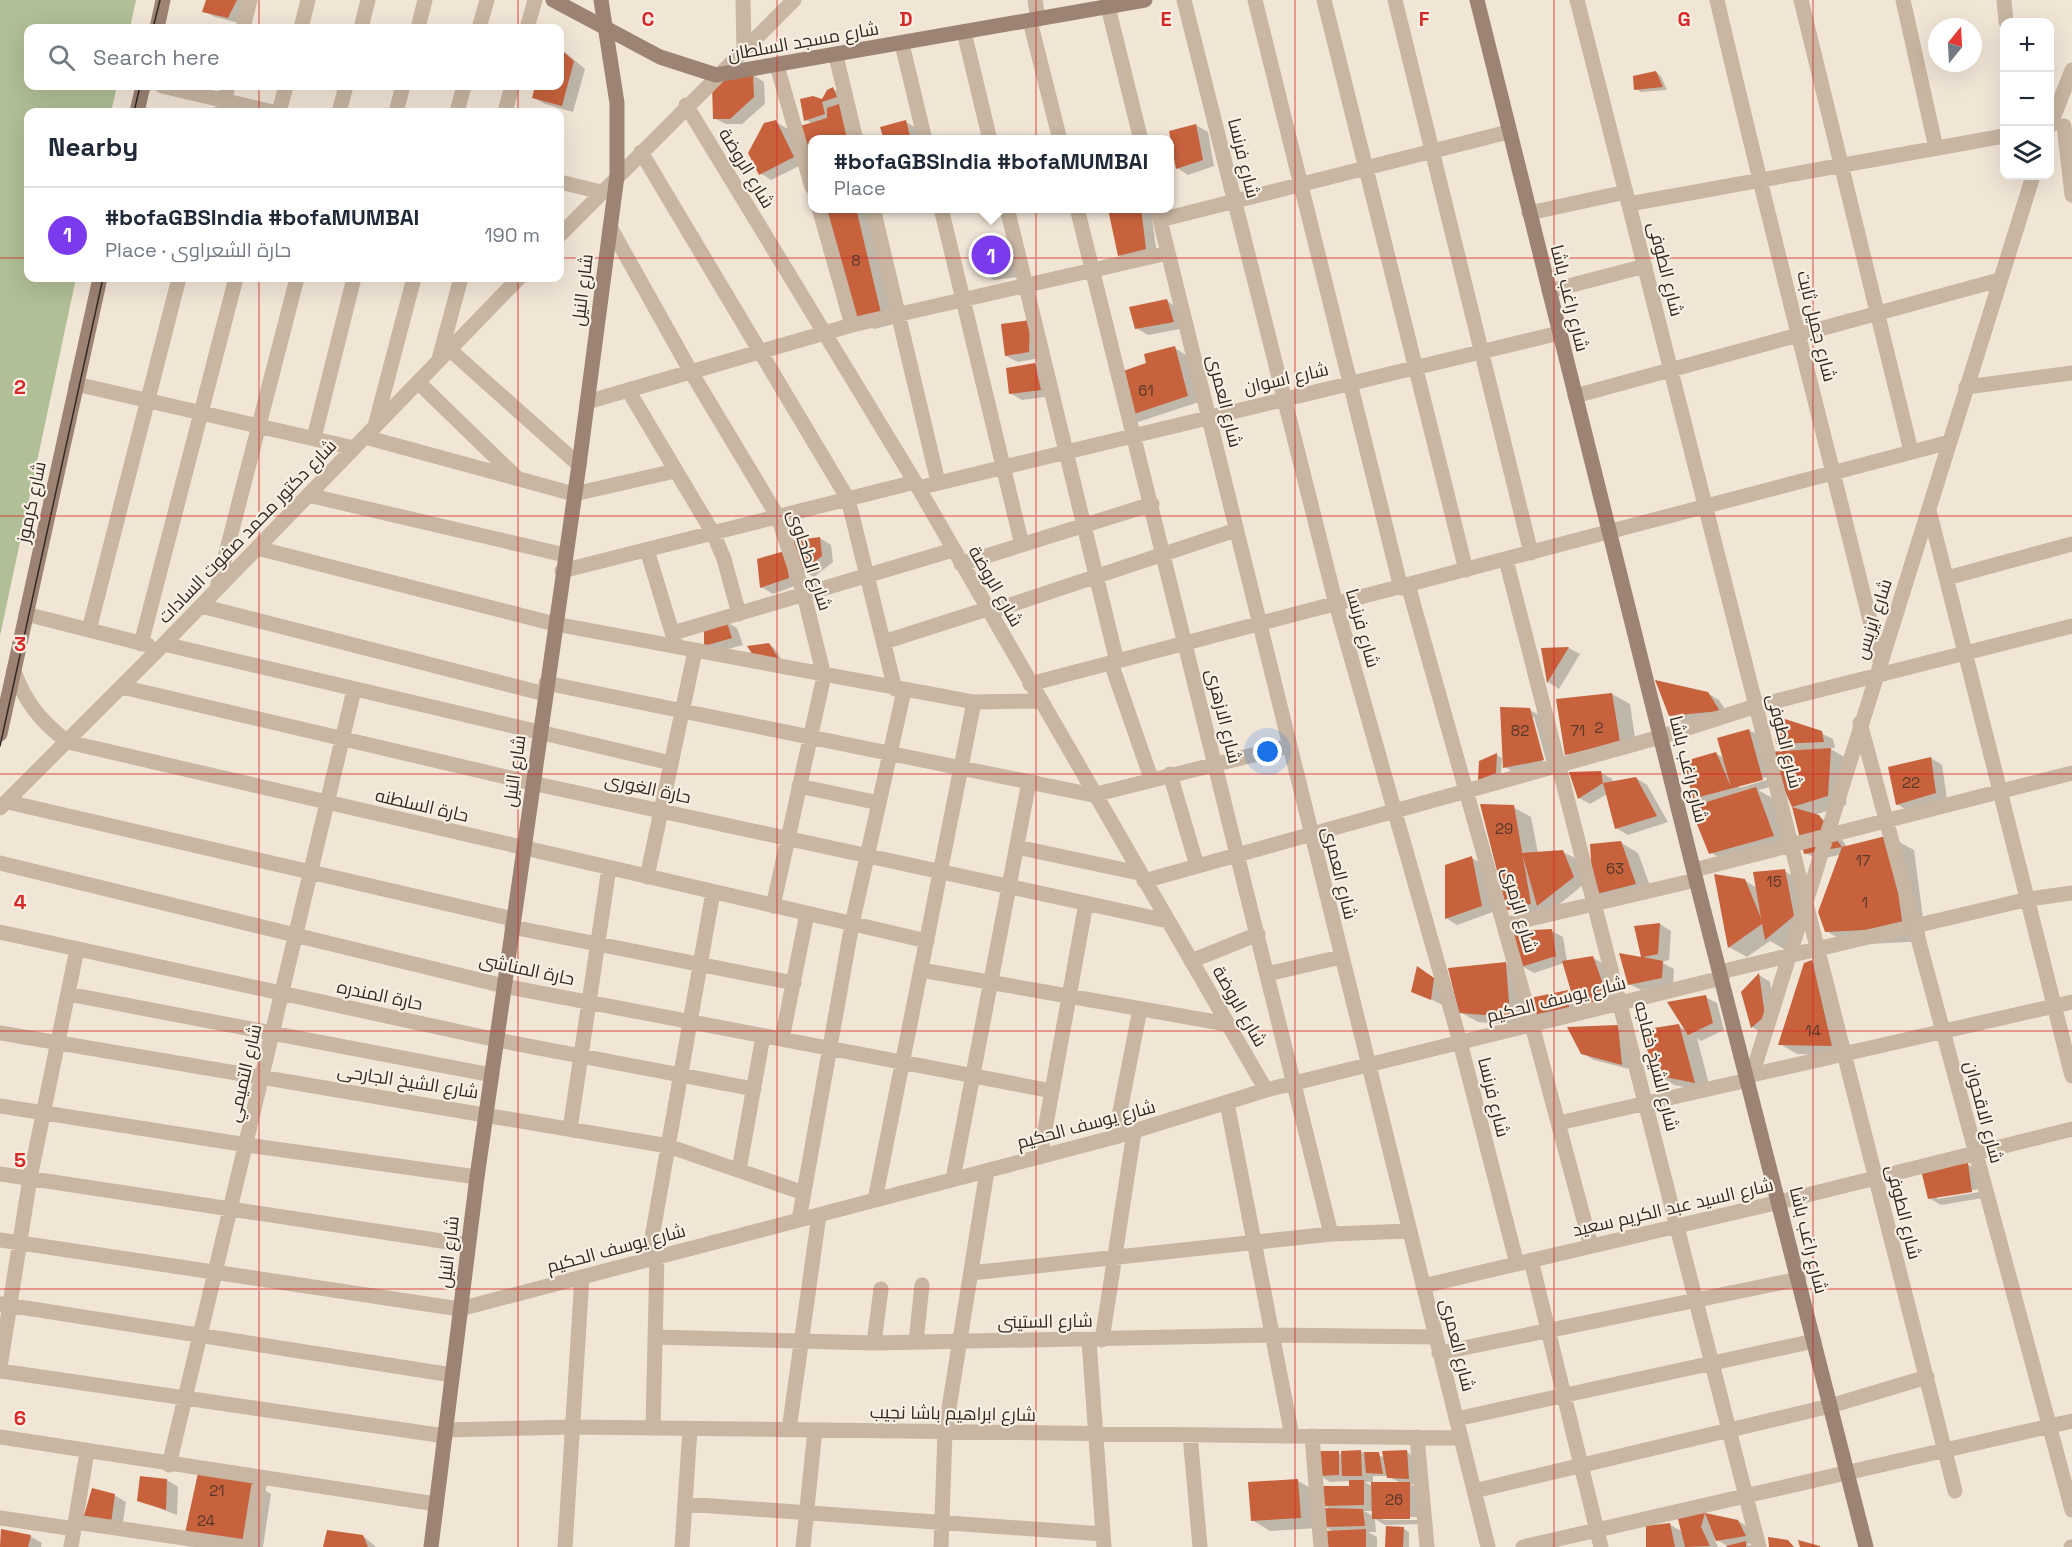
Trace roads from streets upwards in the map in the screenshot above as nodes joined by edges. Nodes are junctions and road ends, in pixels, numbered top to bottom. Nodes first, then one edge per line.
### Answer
1 (163, 0) edge
2 (250, 0) edge
3 (308, 0) edge
4 (368, 0) edge
5 (425, 0) edge
6 (487, 0) edge
7 (535, 0) edge
8 (553, 0) edge
9 (601, 0) edge
10 (743, 0) edge
11 (794, 0) edge
12 (1035, 0) edge
13 (1145, 0) edge
14 (1184, 0) edge
15 (1255, 0) edge
16 (1324, 0) edge
17 (1395, 0) edge
18 (1477, 0) edge
19 (1577, 0) edge
20 (1717, 0) edge
21 (1801, 0) edge
22 (1903, 0) edge
23 (2004, 0) edge
24 (1108, 7) junction
25 (2006, 18) edge
26 (1034, 20) junction
27 (158, 24) edge
28 (244, 24) edge
29 (302, 24) edge
30 (362, 24) edge
31 (419, 24) edge
32 (480, 24) edge
33 (528, 24) edge
34 (606, 30) junction
35 (964, 33) junction
36 (902, 44) junction
37 (744, 48) junction
38 (836, 56) junction
39 (777, 66) junction
40 (2072, 70) edge
41 (716, 75) junction
42 (142, 90) edge
43 (174, 90) edge
44 (227, 90) edge
45 (285, 90) edge
46 (345, 90) edge
47 (402, 90) edge
48 (463, 90) edge
49 (511, 90) edge
50 (686, 105) junction
51 (223, 107) edge
52 (138, 108) edge
53 (280, 108) edge
54 (340, 108) edge
55 (397, 108) edge
56 (458, 108) edge
57 (506, 108) edge
58 (2059, 126) edge
59 (1508, 132) junction
60 (855, 135) edge
61 (924, 135) edge
62 (989, 135) edge
63 (1059, 135) edge
64 (1140, 135) edge
65 (2000, 137) edge
66 (1936, 148) junction
67 (1432, 151) junction
68 (641, 152) junction
69 (1842, 165) junction
70 (1366, 168) junction
71 (808, 170) edge
72 (617, 176) junction
73 (1758, 180) junction
74 (2032, 180) edge
75 (564, 183) edge
76 (1301, 185) junction
77 (601, 192) junction
78 (2072, 195) edge
79 (1628, 198) junction
80 (1234, 201) junction
81 (1174, 211) edge
82 (820, 213) edge
83 (874, 213) edge
84 (942, 213) edge
85 (1008, 213) edge
86 (1078, 213) edge
87 (1529, 213) junction
88 (1159, 214) edge
89 (610, 227) junction
90 (564, 231) edge
91 (1168, 253) junction
92 (1645, 266) junction
93 (1093, 270) junction
94 (1999, 280) junction
95 (99, 282) edge
96 (178, 282) edge
97 (235, 282) edge
98 (296, 282) edge
99 (353, 282) edge
100 (413, 282) edge
101 (459, 282) edge
102 (515, 282) edge
103 (1026, 285) junction
104 (1549, 291) junction
105 (963, 299) junction
106 (1877, 313) junction
107 (898, 314) junction
108 (852, 325) junction
109 (1559, 333) junction
110 (824, 334) junction
111 (1800, 334) junction
112 (449, 349) junction
113 (1482, 351) junction
114 (760, 352) junction
115 (438, 361) junction
116 (1416, 367) junction
117 (1671, 370) junction
118 (691, 372) junction
119 (2072, 373) edge
120 (418, 382) junction
121 (1350, 383) junction
122 (76, 384) junction
123 (1966, 387) junction
124 (628, 390) junction
125 (1575, 396) junction
126 (1284, 399) junction
127 (148, 400) junction
128 (587, 402) junction
129 (201, 412) junction
130 (1208, 417) junction
131 (259, 426) junction
132 (1135, 435) junction
133 (365, 437) junction
134 (314, 438) junction
135 (1950, 442) junction
136 (1066, 451) junction
137 (1911, 451) junction
138 (579, 465) junction
139 (1004, 467) junction
140 (675, 471) junction
141 (1833, 472) junction
142 (517, 479) junction
143 (938, 482) junction
144 (916, 485) junction
145 (574, 494) junction
146 (308, 495) junction
147 (848, 499) junction
148 (1152, 504) junction
149 (1706, 506) junction
150 (1929, 510) junction
151 (778, 517) junction
152 (1084, 525) junction
153 (1236, 530) junction
154 (713, 533) junction
155 (1610, 533) junction
156 (2072, 544) edge
157 (1022, 545) junction
158 (257, 548) junction
159 (646, 550) junction
160 (1532, 553) junction
161 (1164, 554) junction
162 (565, 555) junction
163 (957, 557) junction
164 (1506, 560) junction
165 (1467, 570) junction
166 (562, 572) junction
167 (868, 575) junction
168 (1096, 577) junction
169 (1947, 578) junction
170 (1405, 586) junction
171 (217, 589) junction
172 (804, 595) junction
173 (1336, 604) junction
174 (201, 606) junction
175 (988, 611) junction
176 (26, 614) junction
177 (739, 614) junction
178 (555, 624) junction
179 (1259, 625) junction
180 (2072, 626) edge
181 (89, 630) junction
182 (675, 640) junction
183 (884, 642) junction
184 (141, 644) junction
185 (1186, 644) junction
186 (162, 646) junction
187 (695, 651) junction
188 (1965, 653) junction
189 (1114, 662) junction
190 (1877, 668) junction
191 (14, 671) junction
192 (824, 676) junction
193 (1030, 684) junction
194 (122, 687) junction
195 (546, 688) junction
196 (354, 690) junction
197 (899, 690) junction
198 (1040, 701) junction
199 (974, 702) junction
200 (1756, 706) junction
201 (682, 711) junction
202 (1860, 723) junction
203 (539, 732) junction
204 (0, 734) edge
205 (810, 737) junction
206 (1660, 737) junction
207 (343, 740) junction
208 (68, 742) junction
209 (1289, 746) junction
210 (890, 753) junction
211 (671, 763) junction
212 (1216, 763) junction
213 (1560, 765) junction
214 (962, 768) junction
215 (2072, 773) edge
216 (1170, 774) junction
217 (1151, 778) junction
218 (1029, 782) junction
219 (532, 783) junction
220 (799, 786) junction
221 (1466, 791) junction
222 (2000, 792) junction
223 (1094, 795) junction
224 (879, 803) junction
225 (328, 804) junction
226 (4, 805) edge
227 (661, 811) junction
228 (1395, 811) junction
229 (1887, 823) junction
230 (1311, 835) junction
231 (1828, 837) junction
232 (788, 839) junction
233 (1792, 846) junction
234 (1017, 847) junction
235 (523, 848) junction
236 (1238, 855) junction
237 (867, 856) junction
238 (0, 863) edge
239 (1197, 867) junction
240 (609, 868) junction
241 (941, 872) junction
242 (311, 873) junction
243 (1695, 875) junction
244 (647, 877) junction
245 (1142, 877) junction
246 (1009, 887) junction
247 (713, 892) junction
248 (2072, 893) edge
249 (2029, 899) junction
250 (1086, 903) junction
251 (1595, 903) junction
252 (1806, 903) junction
253 (773, 906) junction
254 (807, 914) junction
255 (1168, 921) junction
256 (513, 923) junction
257 (852, 924) junction
258 (1504, 925) junction
259 (1915, 926) junction
260 (0, 932) edge
261 (1258, 934) junction
262 (297, 935) junction
263 (927, 940) junction
264 (598, 944) junction
265 (1818, 948) junction
266 (77, 949) junction
267 (1790, 954) junction
268 (1341, 957) junction
269 (1191, 961) junction
270 (700, 964) junction
271 (921, 970) junction
272 (1268, 974) junction
273 (1721, 975) junction
274 (991, 982) junction
275 (794, 983) junction
276 (504, 986) junction
277 (68, 994) junction
278 (282, 994) junction
279 (1069, 996) junction
280 (589, 1002) junction
281 (2072, 1002) edge
282 (1621, 1003) junction
283 (2054, 1005) junction
284 (1140, 1009) junction
285 (690, 1021) junction
286 (1227, 1024) junction
287 (1532, 1025) junction
288 (1943, 1031) junction
289 (0, 1033) edge
290 (273, 1033) junction
291 (763, 1035) junction
292 (782, 1039) junction
293 (497, 1040) junction
294 (1460, 1042) junction
295 (58, 1043) junction
296 (829, 1048) junction
297 (1844, 1053) junction
298 (581, 1056) junction
299 (903, 1062) junction
300 (1368, 1065) junction
301 (492, 1075) junction
302 (681, 1075) junction
303 (973, 1075) junction
304 (2072, 1076) edge
305 (263, 1077) junction
306 (1749, 1077) junction
307 (1294, 1083) junction
308 (754, 1089) junction
309 (1266, 1090) junction
310 (1052, 1091) junction
311 (1227, 1102) junction
312 (1647, 1103) junction
313 (0, 1106) edge
314 (44, 1113) junction
315 (486, 1114) junction
316 (1559, 1123) junction
317 (570, 1129) junction
318 (2072, 1129) edge
319 (1134, 1132) junction
320 (1115, 1137) junction
321 (247, 1145) junction
322 (668, 1146) junction
323 (1975, 1153) junction
324 (1040, 1157) junction
325 (739, 1170) junction
326 (987, 1171) junction
327 (0, 1174) edge
328 (1875, 1176) junction
329 (477, 1177) junction
330 (30, 1178) junction
331 (953, 1179) junction
332 (804, 1193) junction
333 (875, 1200) junction
334 (1779, 1202) junction
335 (231, 1210) junction
336 (819, 1215) junction
337 (798, 1220) junction
338 (1678, 1226) junction
339 (1409, 1231) junction
340 (1331, 1234) junction
341 (0, 1240) edge
342 (1254, 1242) junction
343 (20, 1243) junction
344 (468, 1245) junction
345 (1591, 1246) junction
346 (1115, 1257) junction
347 (652, 1259) junction
348 (1524, 1262) junction
349 (213, 1273) junction
350 (971, 1273) junction
351 (582, 1277) junction
352 (1799, 1279) junction
353 (922, 1285) dead end
354 (1423, 1286) junction
355 (881, 1289) dead end
356 (1697, 1300) junction
357 (5, 1305) edge
358 (460, 1309) junction
359 (1548, 1330) junction
360 (199, 1335) junction
361 (1273, 1335) junction
362 (655, 1337) junction
363 (1096, 1340) junction
364 (802, 1341) junction
365 (1814, 1341) junction
366 (916, 1342) junction
367 (960, 1342) junction
368 (874, 1343) junction
369 (1437, 1345) junction
370 (1713, 1363) junction
371 (0, 1369) edge
372 (452, 1375) junction
373 (1927, 1377) junction
374 (1564, 1395) junction
375 (184, 1398) junction
376 (1830, 1406) junction
377 (1456, 1419) junction
378 (2072, 1421) edge
379 (2050, 1425) junction
380 (573, 1427) junction
381 (653, 1428) junction
382 (690, 1429) junction
383 (789, 1430) junction
384 (816, 1430) junction
385 (1730, 1430) junction
386 (445, 1433) junction
387 (945, 1433) junction
388 (1096, 1434) junction
389 (1190, 1435) junction
390 (1292, 1436) junction
391 (1312, 1436) junction
392 (0, 1437) edge
393 (1417, 1437) junction
394 (1460, 1438) junction
395 (1945, 1449) junction
396 (87, 1452) junction
397 (169, 1465) junction
398 (1581, 1466) junction
399 (1847, 1472) junction
400 (260, 1478) junction
401 (1474, 1491) junction
402 (1955, 1491) dead end
403 (1746, 1495) junction
404 (436, 1504) junction
405 (685, 1504) junction
406 (2072, 1510) edge
407 (807, 1513) junction
408 (0, 1518) edge
409 (942, 1523) junction
410 (75, 1526) junction
411 (1597, 1530) junction
412 (1104, 1540) edge
413 (71, 1547) edge
414 (247, 1547) edge
415 (431, 1547) edge
416 (565, 1547) edge
417 (682, 1547) edge
418 (803, 1547) edge
419 (941, 1547) edge
420 (1200, 1547) edge
421 (1321, 1547) edge
422 (1427, 1547) edge
423 (1488, 1547) edge
424 (1523, 1547) edge
425 (1601, 1547) edge
426 (1759, 1547) edge
427 (1866, 1547) edge

1 - 27 street
2 - 28 street
3 - 29 street
4 - 30 street
5 - 31 street
6 - 32 street
7 - 33 street
8 - 34 street
9 - 34 street, شارع النيل
10 - 37 street
11 - 37 street
12 - 26 street
13 - 24 street, شارع مسجد السلطان
14 - 80 street, شارع فرنسا
15 - 76 street, شارع الزمرى
16 - 70 street
17 - 67 street
18 - 59 street, شارع راغب باشا
19 - 79 street, شارع الطوفى
20 - 73 street, شارع جميل ثابت
21 - 69 street
22 - 66 street
23 - 25 street
24 - 26 street, شارع مسجد السلطان
24 - 64 street
26 - 35 street, شارع مسجد السلطان
26 - 63 street
34 - 41 street
34 - 72 street, شارع النيل
35 - 36 street, شارع مسجد السلطان
35 - 62 street
36 - 38 street, شارع مسجد السلطان
36 - 61 street
37 - 41 street
38 - 39 street, شارع مسجد السلطان
38 - 60 street
39 - 41 street, شارع مسجد السلطان
39 - 71 street
40 - 58 street
41 - 50 street
42 - 52 street
43 - 51 street
44 - 51 street
45 - 53 street
46 - 54 street
47 - 55 street
48 - 56 street
49 - 57 street
50 - 68 street
50 - 110 street, شارع الروضة
58 - 78 street
59 - 67 street
59 - 87 street, شارع راغب باشا
65 - 66 street
66 - 69 street
67 - 70 street
67 - 113 street
68 - 72 street
68 - 114 street
69 - 73 street
69 - 106 street
70 - 76 street
70 - 116 street
72 - 77 street
72 - 89 street, شارع النيل
73 - 79 street
73 - 111 street, شارع جميل ثابت
74 - 94 street, شارع ايزيس
75 - 77 street
76 - 80 street
76 - 121 street, شارع الزمرى
77 - 90 street
79 - 87 street
79 - 92 street, شارع الطوفى
80 - 81 street
80 - 126 street, شارع فرنسا
82 - 108 street
83 - 107 street
84 - 105 street
85 - 103 street
86 - 93 street, شارع الازهرى
87 - 104 street, شارع راغب باشا
88 - 91 street, شارع العمرى
89 - 118 street, شارع الطحاوى
89 - 128 street, شارع النيل
91 - 93 street
91 - 130 street, شارع العمرى
92 - 104 street
92 - 117 street, شارع الطوفى
93 - 103 street
93 - 132 street, شارع الازهرى
94 - 106 street
94 - 123 street, شارع ايزيس
95 - 122 street, شارع كرموز
96 - 127 street
97 - 129 street
98 - 131 street
99 - 134 street
100 - 133 street
101 - 115 street
102 - 112 street, شارع دكتور محمد صفوت السادات
103 - 105 street
103 - 136 street
104 - 109 street, شارع راغب باشا
105 - 107 street
105 - 139 street
106 - 111 street
106 - 137 street
107 - 108 street
107 - 143 street
108 - 110 street
109 - 113 street, شارع اسوان
109 - 125 street, شارع راغب باشا
110 - 114 street
110 - 144 street, شارع الروضة
111 - 117 street
111 - 141 street, شارع جميل ثابت
112 - 115 street, شارع دكتور محمد صفوت السادات
112 - 138 street
113 - 116 street, شارع اسوان
113 - 160 street
114 - 118 street
114 - 147 street
115 - 120 street, شارع دكتور محمد صفوت السادات
116 - 121 street, شارع اسوان
116 - 165 street
117 - 125 street
117 - 149 street, شارع الطوفى
118 - 124 street
118 - 151 street, شارع الطحاوى
119 - 123 street
120 - 133 street, شارع دكتور محمد صفوت السادات
120 - 142 street
121 - 126 street, شارع اسوان
121 - 170 street, شارع الزمرى
122 - 127 street
122 - 176 street, شارع كرموز
123 - 135 street, شارع ايزيس
124 - 128 street
124 - 140 street
125 - 155 street, شارع راغب باشا
126 - 130 street, شارع اسوان
126 - 173 street, شارع فرنسا
127 - 129 street
127 - 181 street
128 - 138 street, شارع النيل
129 - 131 street
129 - 184 street
130 - 132 street, شارع اسوان
130 - 153 street, شارع العمرى
131 - 134 street
131 - 171 street
132 - 136 street, شارع اسوان
132 - 148 street, شارع الازهرى
133 - 134 street
133 - 142 street
133 - 146 street, شارع دكتور محمد صفوت السادات
135 - 137 street
135 - 150 street, شارع ايزيس
136 - 139 street, شارع اسوان
136 - 152 street
137 - 141 street
138 - 145 street, شارع النيل
139 - 143 street, شارع اسوان
139 - 157 street
140 - 145 street
140 - 154 street
141 - 149 street
141 - 190 street, شارع جميل ثابت
142 - 145 street
143 - 144 street, شارع اسوان
144 - 147 street, شارع اسوان
144 - 163 street, شارع الروضة
145 - 162 street, شارع النيل
146 - 158 street, شارع دكتور محمد صفوت السادات
146 - 162 street
147 - 151 street, شارع اسوان
147 - 167 street
148 - 152 street
148 - 161 street, شارع الازهرى
149 - 155 street
149 - 200 street, شارع الطوفى
150 - 169 street
150 - 190 street, شارع ايزيس
151 - 154 street, شارع اسوان
151 - 172 street, شارع الطحاوى
152 - 157 street
152 - 168 street
153 - 161 street
153 - 179 street, شارع العمرى
154 - 159 street, شارع اسوان
154 - 177 street
155 - 160 street
155 - 206 street, شارع راغب باشا
156 - 169 street
157 - 163 street
158 - 171 street, شارع دكتور محمد صفوت السادات
158 - 178 street
159 - 166 street, شارع اسوان
159 - 182 street
160 - 164 street
161 - 168 street
161 - 185 street, شارع الازهرى
162 - 166 street, شارع النيل
163 - 167 street
163 - 175 street, شارع الروضة
164 - 165 street
164 - 213 street, شارع الشيخ خفاجه
165 - 170 street
166 - 178 street, شارع النيل
167 - 172 street
167 - 183 street
168 - 175 street
168 - 189 street
169 - 188 street
170 - 173 street
170 - 221 street, شارع الزمرى
171 - 174 street, شارع دكتور محمد صفوت السادات
172 - 177 street
172 - 192 street, شارع الطحاوى
173 - 179 street
173 - 228 street, شارع فرنسا
174 - 186 street, شارع دكتور محمد صفوت السادات
174 - 195 street
175 - 183 street
175 - 193 street, شارع الروضة
176 - 181 street
176 - 191 street, شارع كرموز
177 - 182 street
178 - 182 street
178 - 195 street, شارع النيل
179 - 185 street
179 - 209 street, شارع العمرى
180 - 188 street
181 - 184 street
182 - 187 street
183 - 197 street
184 - 186 street
185 - 189 street
185 - 212 street, شارع الازهرى
186 - 194 street, شارع دكتور محمد صفوت السادات
186 - 196 street
187 - 192 street
187 - 201 street
188 - 190 street
188 - 222 street
189 - 193 street
189 - 217 street
190 - 200 street
190 - 202 street, شارع ايزيس
191 - 204 street, شارع كرموز
191 - 208 street, حارة السلطنه
192 - 197 street
192 - 205 street, شارع الطحاوى
193 - 198 street, شارع الروضة
194 - 207 street, حارة الغورى
194 - 208 street, شارع دكتور محمد صفوت السادات
195 - 201 street
195 - 203 street, شارع النيل
196 - 203 street
196 - 207 street, شارع التميمي
197 - 199 street
197 - 210 street
198 - 199 street
198 - 223 street, شارع الروضة
199 - 214 street
200 - 206 street
200 - 233 street, شارع الطوفى
201 - 205 street
201 - 211 street
202 - 229 street, شارع الاقحوان
202 - 231 street, شارع ايزيس
203 - 211 street
203 - 219 street, شارع النيل
205 - 210 street
205 - 220 street, شارع الطحاوى
206 - 213 street
206 - 243 street, شارع راغب باشا
207 - 219 street, حارة الغورى
207 - 225 street, شارع التميمي
208 - 225 street, حارة السلطنه
208 - 226 street, شارع دكتور محمد صفوت السادات
209 - 212 street
209 - 230 street, شارع العمرى
210 - 214 street
210 - 224 street
211 - 227 street
212 - 216 street
212 - 236 street, شارع الازهرى
213 - 221 street
213 - 251 street, شارع الشيخ خفاجه
214 - 218 street
214 - 241 street
215 - 222 street
216 - 217 street
216 - 239 street
217 - 223 street
218 - 223 street
218 - 234 street
219 - 227 street, حارة الغورى
219 - 235 street, شارع النيل
220 - 224 street
220 - 232 street, شارع الطحاوى
221 - 228 street
221 - 258 street, شارع الزمرى
222 - 229 street
222 - 249 street
223 - 245 street, شارع الروضة
224 - 237 street
225 - 235 street, حارة السلطنه
225 - 242 street, شارع التميمي
226 - 242 street
227 - 232 street, حارة الغورى
227 - 244 street
228 - 230 street
228 - 294 street, شارع فرنسا
229 - 231 street
229 - 259 street, شارع الاقحوان
230 - 236 street
230 - 268 street, شارع العمرى
231 - 233 street
231 - 252 street, شارع ايزيس
232 - 237 street, حارة الغورى
232 - 253 street, شارع الطحاوى
233 - 243 street
233 - 252 street, شارع الطوفى
234 - 245 street
234 - 246 street
235 - 240 street, حارة السلطنه
235 - 256 street, شارع النيل
236 - 239 street
236 - 261 street, شارع الازهرى
237 - 241 street, حارة الغورى
237 - 257 street
238 - 262 street, حارة المناشى
239 - 245 street
240 - 244 street, حارة السلطنه
240 - 264 street
241 - 246 street, حارة الغورى
241 - 263 street
242 - 256 street
242 - 262 street, شارع التميمي
243 - 251 street
243 - 273 street, شارع راغب باشا
244 - 247 street, حارة السلطنه
245 - 255 street, شارع الروضة
246 - 250 street, حارة الغورى
246 - 274 street
247 - 253 street, حارة السلطنه
247 - 270 street
248 - 249 street, شارع يوسف الحكيم
249 - 259 street, شارع يوسف الحكيم
249 - 283 street
250 - 255 street, حارة الغورى
250 - 279 street
251 - 258 street
251 - 282 street, شارع الشيخ خفاجه
252 - 265 street, شارع الطوفى
252 - 267 street, شارع ايزيس
253 - 254 street, حارة السلطنه
254 - 257 street, حارة السلطنه
254 - 275 street
255 - 269 street, شارع الروضة
256 - 264 street
256 - 276 street, شارع النيل
257 - 263 street, حارة السلطنه
257 - 296 street
258 - 287 street, شارع الزمرى
259 - 265 street, شارع يوسف الحكيم
259 - 288 street, شارع الاقحوان
260 - 266 street, حارة المندره
261 - 269 street
261 - 272 street, شارع الازهرى
262 - 276 street, حارة المناشى
262 - 278 street, شارع التميمي
263 - 271 street
264 - 270 street
264 - 280 street
265 - 267 street, شارع يوسف الحكيم
265 - 297 street, شارع الطوفى
266 - 277 street
266 - 278 street, حارة المندره
267 - 273 street, شارع يوسف الحكيم
267 - 306 street, شارع ايزيس
268 - 272 street
268 - 300 street, شارع العمرى
269 - 286 street, شارع الروضة
270 - 275 street
270 - 285 street
271 - 274 street
271 - 299 street
272 - 307 street, شارع الازهرى
273 - 282 street, شارع يوسف الحكيم
273 - 306 street, شارع راغب باشا
274 - 279 street
274 - 303 street
275 - 292 street
276 - 280 street, حارة المناشى
276 - 293 street, شارع النيل
277 - 290 street
277 - 295 street
278 - 290 street, شارع التميمي
278 - 293 street, حارة المندره
279 - 284 street
279 - 310 street
280 - 285 street, حارة المناشى
280 - 298 street
281 - 283 street
282 - 287 street, شارع يوسف الحكيم
282 - 312 street, شارع الشيخ خفاجه
283 - 288 street
283 - 304 street
284 - 286 street
284 - 320 street
285 - 291 street, حارة المناشى
285 - 302 street
286 - 309 street, شارع الروضة
287 - 294 street, شارع يوسف الحكيم
287 - 316 street, شارع الزمرى
288 - 297 street
288 - 323 street, شارع الاقحوان
289 - 295 street, شارع الشيخ الجارحى
290 - 301 street
290 - 305 street, شارع التميمي
291 - 292 street, حارة المناشى
291 - 308 street
292 - 296 street, حارة المناشى
293 - 298 street, حارة المندره
293 - 301 street, شارع النيل
294 - 300 street, شارع يوسف الحكيم
294 - 348 street, شارع فرنسا
295 - 305 street, شارع الشيخ الجارحى
295 - 314 street
296 - 299 street, حارة المناشى
296 - 332 street
297 - 306 street
297 - 328 street, شارع الطوفى
298 - 302 street, حارة المندره
298 - 317 street
299 - 303 street, حارة المناشى
299 - 333 street
300 - 307 street, شارع يوسف الحكيم
300 - 339 street, شارع العمرى
301 - 315 street, شارع النيل
302 - 308 street, حارة المندره
302 - 322 street
303 - 310 street, حارة المناشى
303 - 331 street
305 - 315 street, شارع الشيخ الجارحى
305 - 321 street, شارع التميمي
306 - 312 street
306 - 334 street, شارع راغب باشا
307 - 309 street, شارع يوسف الحكيم
307 - 340 street, شارع الازهرى
308 - 325 street
309 - 311 street, شارع يوسف الحكيم
310 - 324 street
311 - 319 street, شارع يوسف الحكيم
311 - 342 street
312 - 316 street
312 - 338 street, شارع الشيخ خفاجه
313 - 314 street
314 - 321 street
314 - 330 street
315 - 317 street, شارع الشيخ الجارحى
315 - 329 street, شارع النيل
316 - 345 street, شارع الزمرى
317 - 322 street, شارع الشيخ الجارحى
318 - 323 street, شارع السيد عبد الكريم سعيد
319 - 320 street, شارع يوسف الحكيم
319 - 346 street
320 - 324 street, شارع يوسف الحكيم
321 - 329 street
321 - 335 street, شارع التميمي
322 - 325 street, شارع الشيخ الجارحى
322 - 347 street
323 - 328 street, شارع السيد عبد الكريم سعيد
323 - 379 street, شارع الاقحوان
324 - 326 street, شارع يوسف الحكيم
325 - 332 street, شارع الشيخ الجارحى
326 - 331 street, شارع يوسف الحكيم
326 - 350 street
327 - 330 street
328 - 334 street, شارع السيد عبد الكريم سعيد
328 - 373 street, شارع الطوفى
329 - 344 street, شارع النيل
330 - 335 street
330 - 343 street
331 - 333 street, شارع يوسف الحكيم
332 - 337 street
333 - 336 street, شارع يوسف الحكيم
334 - 338 street, شارع السيد عبد الكريم سعيد
334 - 352 street, شارع راغب باشا
335 - 344 street
335 - 349 street, شارع التميمي
336 - 337 street, شارع يوسف الحكيم
336 - 364 street
337 - 347 street, شارع يوسف الحكيم
338 - 345 street, شارع السيد عبد الكريم سعيد
338 - 356 street, شارع الشيخ خفاجه
339 - 340 street
339 - 354 street, شارع العمرى
340 - 342 street
341 - 343 street
342 - 346 street
342 - 361 street
343 - 349 street
343 - 357 street
344 - 358 street, شارع النيل
345 - 348 street, شارع السيد عبد الكريم سعيد
346 - 350 street
346 - 363 street
347 - 351 street, شارع يوسف الحكيم
347 - 362 street
348 - 354 street, شارع السيد عبد الكريم سعيد
348 - 359 street, شارع فرنسا
349 - 358 street
349 - 360 street, شارع التميمي
350 - 367 street
351 - 358 street, شارع يوسف الحكيم
351 - 380 street
352 - 356 street, شارع الستينى
352 - 365 street, شارع راغب باشا
353 - 366 street
354 - 369 street, شارع العمرى
355 - 368 street
356 - 359 street, شارع الستينى
356 - 370 street, شارع الشيخ خفاجه
357 - 360 street
357 - 371 street
358 - 372 street, شارع النيل
359 - 369 street, شارع الستينى
359 - 374 street, شارع فرنسا
360 - 372 street
360 - 375 street, شارع التميمي
361 - 363 street, شارع الستينى
361 - 369 street, شارع الستينى
361 - 390 street
362 - 364 street, شارع الستينى
362 - 381 street
363 - 367 street, شارع الستينى
363 - 388 street
364 - 368 street, شارع الستينى
364 - 383 street
365 - 370 street
365 - 376 street, شارع راغب باشا
366 - 367 street, شارع الستينى
366 - 368 street, شارع الستينى
367 - 387 street
369 - 377 street, شارع العمرى
370 - 374 street
370 - 385 street, شارع الشيخ خفاجه
371 - 375 street, شارع ابراهيم باشا نجيب
372 - 386 street, شارع النيل
373 - 376 street
373 - 395 street, شارع الطوفى
374 - 377 street
374 - 398 street, شارع فرنسا
375 - 386 street, شارع ابراهيم باشا نجيب
375 - 397 street, شارع التميمي
376 - 385 street
376 - 399 street, شارع راغب باشا
377 - 394 street, شارع العمرى
378 - 379 street
379 - 395 street
379 - 406 street, شارع الاقحوان
380 - 381 street, شارع ابراهيم باشا نجيب
380 - 386 street, شارع ابراهيم باشا نجيب
380 - 416 street
381 - 382 street, شارع ابراهيم باشا نجيب
382 - 383 street, شارع ابراهيم باشا نجيب
382 - 405 street
383 - 384 street, شارع ابراهيم باشا نجيب
384 - 387 street, شارع ابراهيم باشا نجيب
384 - 407 street
385 - 398 street
385 - 403 street, شارع الشيخ خفاجه
386 - 404 street, شارع النيل
387 - 388 street, شارع ابراهيم باشا نجيب
387 - 409 street
388 - 389 street, شارع ابراهيم باشا نجيب
388 - 412 street
389 - 390 street, شارع ابراهيم باشا نجيب
389 - 420 street
390 - 391 street, شارع ابراهيم باشا نجيب
391 - 393 street, شارع ابراهيم باشا نجيب
391 - 421 street
392 - 396 street
393 - 394 street, شارع ابراهيم باشا نجيب
393 - 422 street
394 - 401 street, شارع العمرى
395 - 399 street
395 - 402 street, شارع الطوفى
396 - 397 street
396 - 410 street
397 - 400 street
398 - 401 street
398 - 411 street, شارع فرنسا
399 - 403 street
399 - 427 street, شارع راغب باشا
400 - 404 street
400 - 414 street
401 - 423 street, شارع العمرى
403 - 411 street
403 - 426 street, شارع الشيخ خفاجه
404 - 415 street, شارع النيل
405 - 407 street
405 - 417 street
407 - 409 street
407 - 418 street
408 - 410 street
409 - 412 street
409 - 419 street
410 - 413 street
410 - 414 street
411 - 424 street
411 - 425 street, شارع فرنسا

